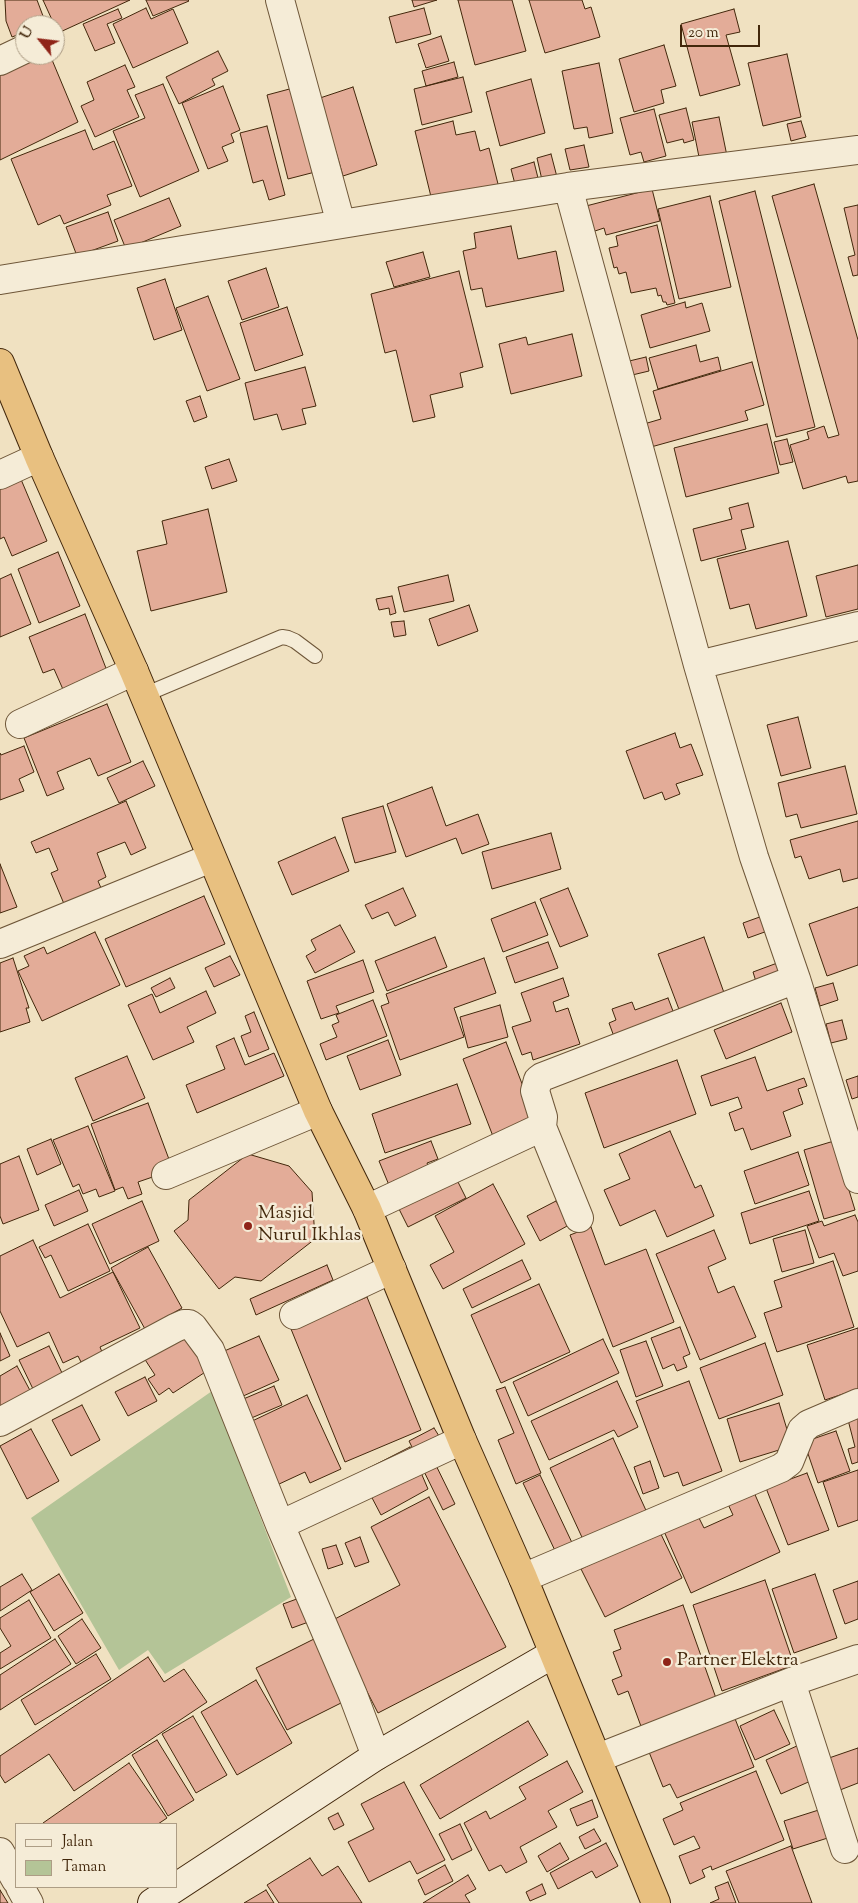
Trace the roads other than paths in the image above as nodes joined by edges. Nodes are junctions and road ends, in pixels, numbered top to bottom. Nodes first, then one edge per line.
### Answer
1 (280, 0) edge
2 (15, 54) edge
3 (0, 61) edge
4 (858, 150) edge
5 (568, 186) junction
6 (341, 224) junction
7 (0, 280) edge
8 (0, 363) edge
9 (39, 457) junction
10 (0, 475) edge
11 (858, 626) edge
12 (315, 656) dead end
13 (698, 665) junction
14 (139, 683) junction
15 (20, 724) dead end
16 (211, 858) junction
17 (0, 944) edge
18 (796, 980) junction
19 (318, 1111) junction
20 (542, 1127) junction
21 (166, 1175) dead end
22 (858, 1179) edge
23 (367, 1209) junction
24 (579, 1218) dead end
25 (392, 1269) junction
26 (294, 1315) dead end
27 (858, 1403) edge
28 (0, 1422) edge
29 (462, 1440) junction
30 (280, 1525) junction
31 (523, 1578) junction
32 (553, 1654) junction
33 (858, 1659) edge
34 (791, 1682) junction
35 (376, 1756) junction
36 (598, 1758) junction
37 (845, 1849) dead end
38 (0, 1852) edge
39 (15, 1878) edge
40 (178, 1886) edge
41 (20, 1888) edge
42 (175, 1888) edge
43 (28, 1903) edge
44 (152, 1903) edge
45 (656, 1903) edge

1 - 6 street
2 - 3 street
4 - 5 street
5 - 6 street
5 - 13 street
6 - 7 street
8 - 9 highway
9 - 10 street
9 - 14 highway
11 - 13 street
12 - 14 lane
13 - 18 street
14 - 15 street
14 - 16 highway
16 - 17 street
16 - 19 highway
18 - 20 street
18 - 22 street
19 - 21 street
19 - 23 highway
20 - 23 street
20 - 24 street
23 - 25 highway
25 - 26 street
25 - 29 highway
27 - 31 street
28 - 30 street
29 - 30 street
29 - 31 highway
30 - 35 street
31 - 32 highway
32 - 35 street
32 - 36 highway
33 - 34 street
34 - 36 street
34 - 37 street
35 - 40 street
36 - 45 highway
38 - 39 street
41 - 43 street
42 - 44 street

